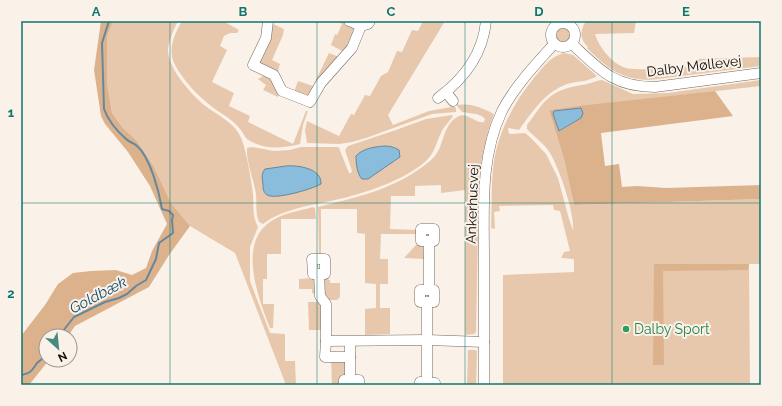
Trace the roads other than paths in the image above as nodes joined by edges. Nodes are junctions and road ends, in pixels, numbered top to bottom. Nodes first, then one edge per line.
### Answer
1 (268, 21) edge
2 (349, 21) edge
3 (486, 21) edge
4 (573, 23) edge
5 (365, 24) edge
6 (550, 24) edge
7 (554, 44) junction
8 (572, 44) junction
9 (761, 73) edge
10 (453, 101) dead end
11 (429, 241) dead end
12 (319, 274) dead end
13 (427, 340) junction
14 (326, 341) junction
15 (350, 342) junction
16 (484, 342) junction
17 (350, 357) junction
18 (347, 382) edge
19 (427, 384) edge
20 (359, 385) edge
21 (484, 385) edge

1 - 5 street
2 - 5 street
3 - 10 street
4 - 6 street
4 - 8 street
6 - 7 street
7 - 8 street
7 - 16 street, Ankerhusvej
8 - 9 street, Dalby Møllevej
11 - 13 street
12 - 14 street
13 - 15 street
13 - 16 street
13 - 19 street
14 - 15 street
14 - 17 street
15 - 17 street
16 - 21 street, Ankerhusvej
17 - 18 street
18 - 20 street

